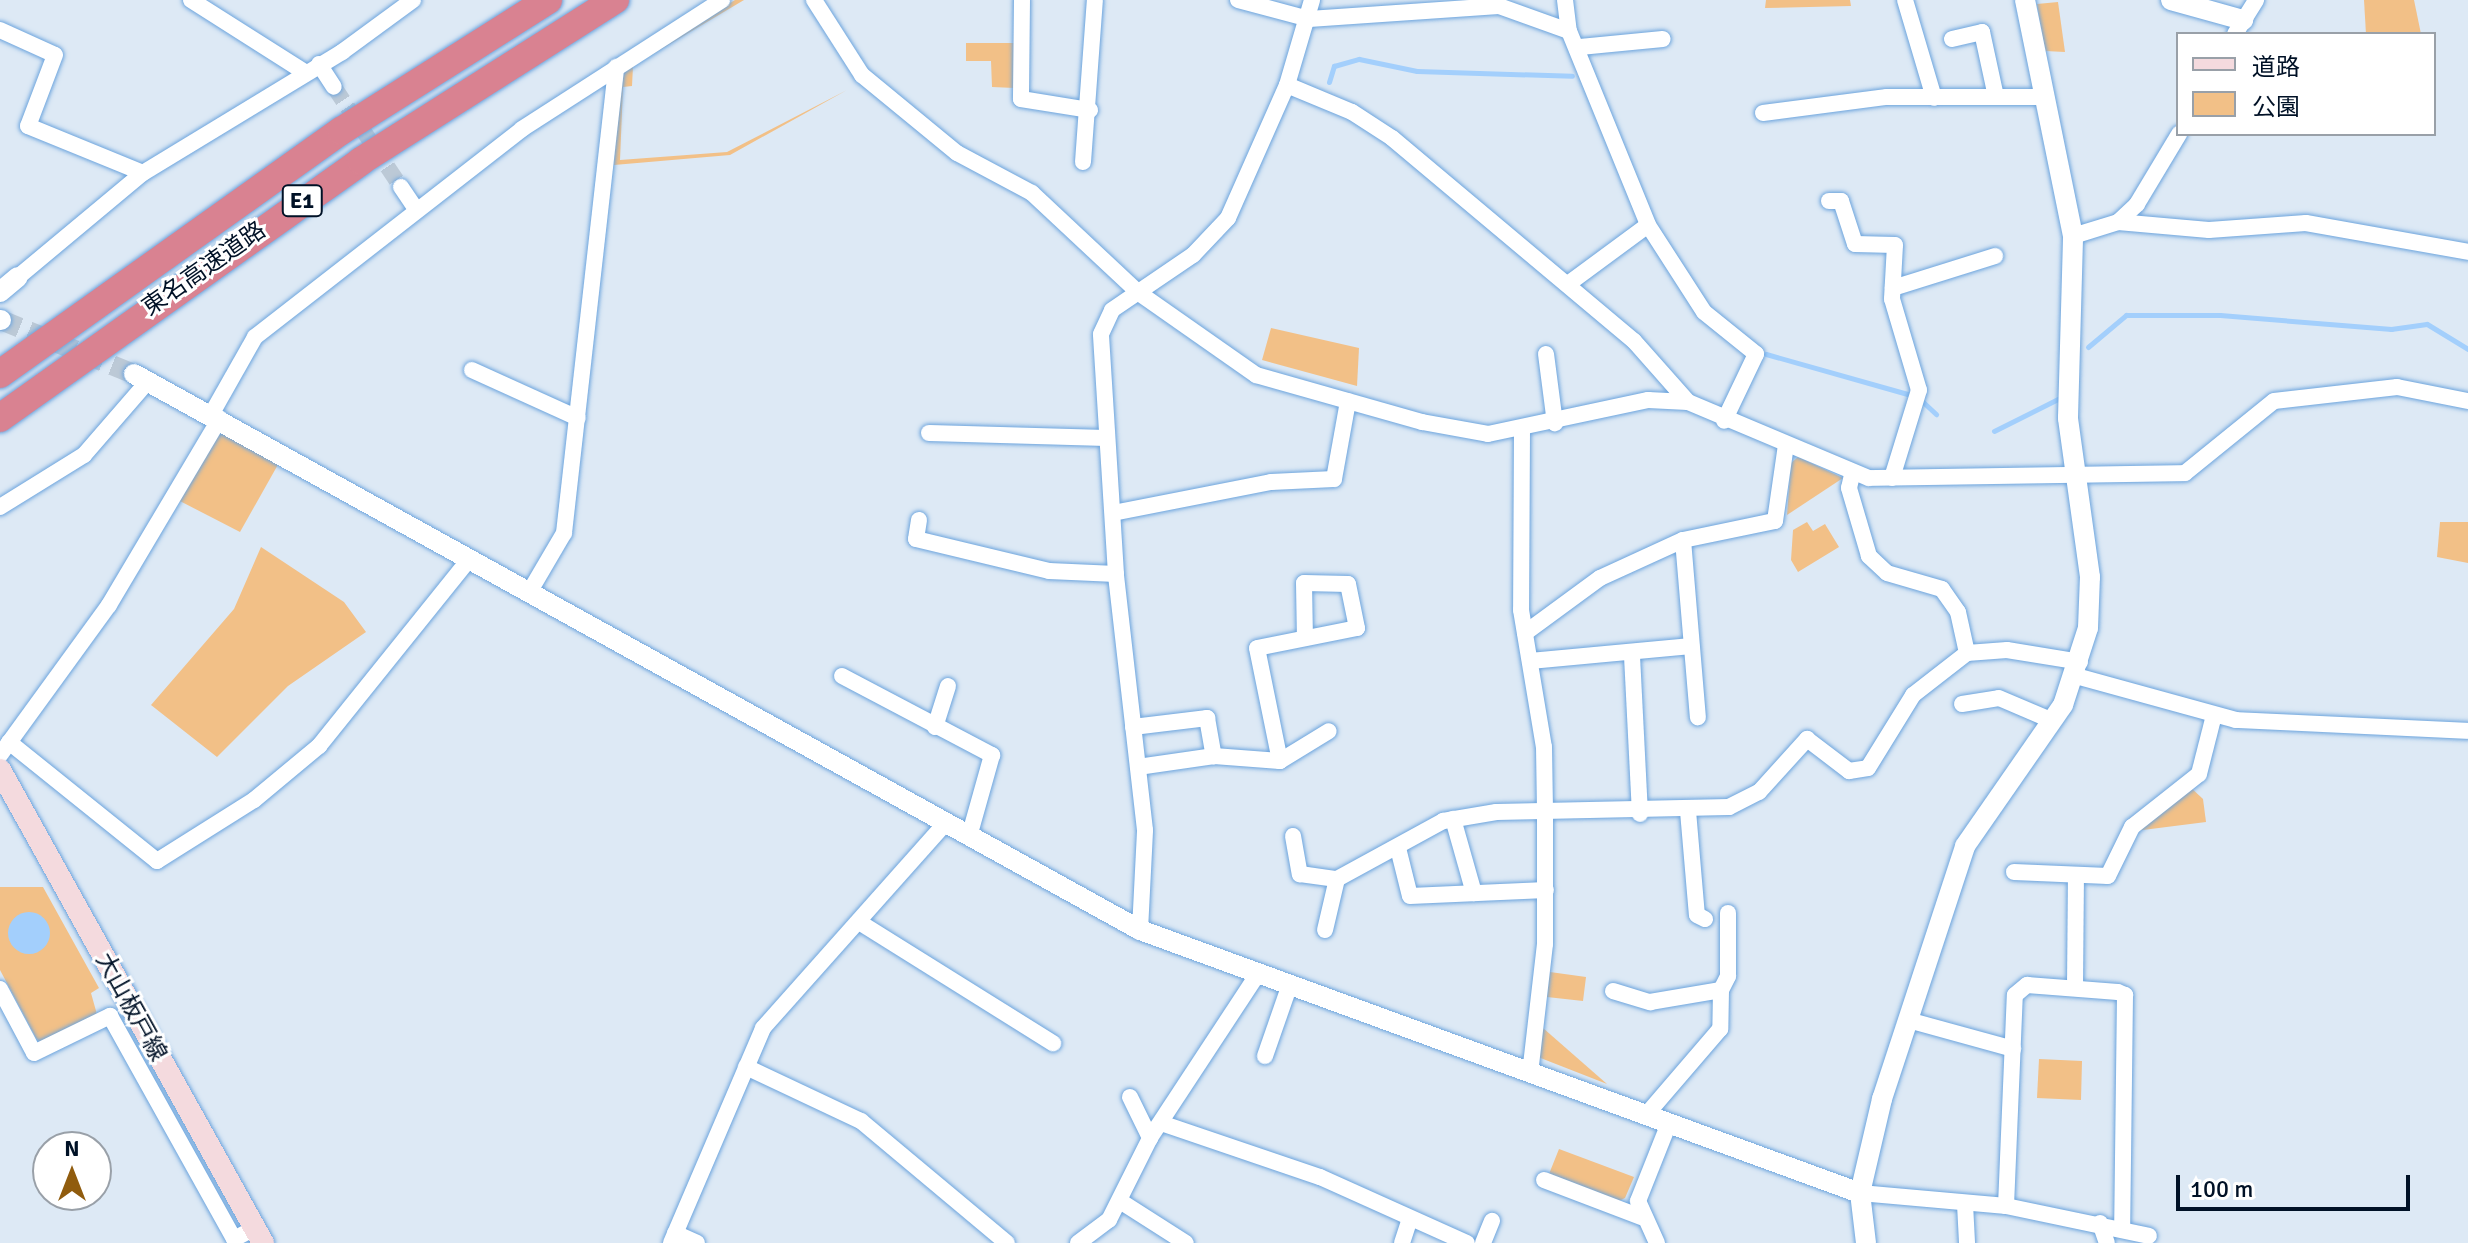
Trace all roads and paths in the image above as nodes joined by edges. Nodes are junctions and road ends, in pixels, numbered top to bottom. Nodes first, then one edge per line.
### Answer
1 (191, 0) edge
2 (413, 0) edge
3 (548, 0) edge
4 (615, 0) edge
5 (814, 0) edge
6 (1022, 0) edge
7 (1095, 0) edge
8 (1238, 0) edge
9 (1312, 0) edge
10 (1565, 0) edge
11 (1905, 0) edge
12 (2025, 0) edge
13 (2171, 0) edge
14 (2256, 0) edge
15 (711, 2) edge
16 (1309, 19) junction
17 (2239, 27) edge
18 (0, 30) edge
19 (1569, 31) junction
20 (1663, 39) dead end
21 (1952, 39) dead end
22 (1580, 47) junction
23 (616, 67) junction
24 (313, 68) junction
25 (1287, 85) junction
26 (334, 87) tunnel mouth
27 (1996, 97) junction
28 (2041, 97) junction
29 (1934, 98) junction
30 (1090, 110) junction
31 (1763, 113) dead end
32 (2178, 136) edge
33 (1083, 162) dead end
34 (143, 173) junction
35 (401, 187) tunnel mouth
36 (1842, 200) dead end
37 (415, 208) junction
38 (2118, 222) junction
39 (1648, 225) junction
40 (2073, 236) junction
41 (2468, 252) edge
42 (1995, 256) dead end
43 (18, 277) joint
44 (1568, 284) junction
45 (1893, 288) junction
46 (0, 292) edge
47 (1139, 293) junction
48 (1546, 354) dead end
49 (472, 370) dead end
50 (0, 374) edge
51 (141, 377) joint
52 (1348, 401) junction
53 (2468, 401) edge
54 (1688, 402) junction
55 (216, 416) junction
56 (0, 418) edge
57 (578, 418) junction
58 (1724, 421) junction
59 (1555, 423) junction
60 (1522, 431) junction
61 (937, 438) dead end
62 (1107, 438) junction
63 (1786, 445) junction
64 (2073, 473) junction
65 (1852, 475) junction
66 (1892, 478) junction
67 (0, 507) edge
68 (1113, 513) junction
69 (919, 520) dead end
70 (1683, 540) junction
71 (470, 558) junction
72 (1116, 574) junction
73 (530, 591) junction
74 (1525, 633) junction
75 (1305, 638) dead end
76 (1691, 646) junction
77 (1967, 653) junction
78 (1632, 656) junction
79 (1530, 661) junction
80 (2078, 669) junction
81 (842, 676) dead end
82 (948, 686) dead end
83 (1969, 699) dead end
84 (2214, 715) junction
85 (1698, 717) dead end
86 (2053, 721) junction
87 (935, 727) junction
88 (1133, 727) junction
89 (1329, 731) dead end
90 (2468, 731) edge
91 (1214, 756) junction
92 (1280, 761) junction
93 (2, 764) edge
94 (1138, 767) junction
95 (1688, 811) junction
96 (1545, 813) junction
97 (1640, 814) junction
98 (1453, 819) junction
99 (945, 824) junction
100 (1293, 836) dead end
101 (969, 837) junction
102 (1398, 848) junction
103 (2014, 872) dead end
104 (2076, 876) junction
105 (1337, 879) junction
106 (1546, 890) junction
107 (1474, 893) junction
108 (1728, 913) dead end
109 (1705, 919) dead end
110 (859, 922) junction
111 (1140, 930) junction
112 (1325, 930) dead end
113 (1257, 975) junction
114 (1289, 987) junction
115 (2075, 987) junction
116 (0, 989) edge
117 (1721, 990) junction
118 (1613, 991) dead end
119 (1908, 1020) junction
120 (1053, 1043) dead end
121 (2013, 1049) junction
122 (1265, 1056) dead end
123 (746, 1067) junction
124 (1530, 1073) junction
125 (1130, 1097) dead end
126 (1647, 1114) junction
127 (1161, 1123) junction
128 (1669, 1123) junction
129 (1150, 1138) junction
130 (1544, 1180) dead end
131 (1860, 1193) junction
132 (1120, 1201) junction
133 (1965, 1204) junction
134 (2006, 1206) junction
135 (1641, 1217) junction
136 (1410, 1219) junction
137 (1492, 1221) dead end
138 (2100, 1223) junction
139 (2122, 1228) junction
140 (259, 1235) edge
141 (2149, 1236) dead end
142 (673, 1238) edge
143 (697, 1243) edge
144 (1007, 1243) edge
145 (1078, 1243) edge
146 (1186, 1243) edge
147 (1402, 1243) edge
148 (1467, 1243) edge
149 (1483, 1243) edge
150 (1657, 1243) edge
151 (1866, 1243) edge
152 (1967, 1243) edge
153 (2107, 1243) edge

1 - 24 street
2 - 24 street
3 - 50 highway, 東名高速道路 / E1
4 - 56 highway, 東名高速道路 / E1
5 - 47 street
6 - 30 street
7 - 30 street
8 - 16 street
9 - 16 street
10 - 19 street
11 - 29 street
12 - 28 street
13 - 17 street
14 - 17 street
15 - 23 street
16 - 19 street
16 - 25 street
18 - 34 street
19 - 22 street
20 - 22 street
21 - 27 street
22 - 39 street
23 - 37 street
23 - 57 street
24 - 26 street
24 - 34 street
25 - 44 street
25 - 47 street
27 - 28 street
27 - 29 street
28 - 40 street
29 - 31 street
30 - 33 street
32 - 38 street
34 - 43 street
35 - 37 street
36 - 45 street
37 - 55 street
38 - 40 street
38 - 41 street
39 - 44 street
39 - 58 street
40 - 64 street
42 - 45 street
43 - 46 street
44 - 54 street
45 - 66 street
47 - 52 street
47 - 62 street
48 - 59 street
49 - 57 street
51 - 55 street
51 - 67 street
52 - 60 street
52 - 68 street
53 - 64 street
54 - 58 street
54 - 59 street
55 - 71 street
55 - 93 street
57 - 73 street
58 - 63 street
59 - 60 street
60 - 74 street
61 - 62 street
62 - 68 street
63 - 65 street
63 - 70 street
64 - 66 street
64 - 80 street
65 - 66 street
65 - 77 street
68 - 72 street
69 - 72 street
70 - 74 street
70 - 76 street
71 - 73 street
71 - 93 street
72 - 88 street
73 - 99 street
74 - 79 street
75 - 92 street
76 - 78 street
76 - 85 street
77 - 80 street
77 - 95 street
78 - 79 street
78 - 97 street
79 - 96 street
80 - 84 street
80 - 86 street
81 - 87 street
82 - 87 street
83 - 86 street
84 - 90 street
84 - 104 street
86 - 119 street
87 - 101 street
88 - 91 street
88 - 94 street
89 - 92 street
91 - 92 street
91 - 94 street
93 - 140 main road, 大山板戸線
94 - 111 street
95 - 97 street
95 - 109 street
96 - 97 street
96 - 98 street
96 - 106 street
98 - 102 street
98 - 107 street
99 - 101 street
99 - 110 street
100 - 105 street
101 - 111 street
102 - 105 street
102 - 107 street
103 - 104 street
104 - 115 street
105 - 112 street
106 - 107 street
106 - 124 street
108 - 117 street
110 - 120 street
110 - 123 street
111 - 113 street
113 - 114 street
113 - 127 street
114 - 122 street
114 - 124 street
115 - 121 street
115 - 139 street
116 - 140 street
117 - 118 street
117 - 126 street
119 - 121 street
119 - 131 street
121 - 134 street
123 - 142 street
123 - 144 street
124 - 126 street
125 - 129 street
126 - 128 street
127 - 129 street
127 - 136 street
128 - 131 street
128 - 135 street
129 - 132 street
130 - 135 street
131 - 133 street
131 - 151 street
132 - 145 street
132 - 146 street
133 - 134 street
133 - 152 street
134 - 138 street
135 - 150 street
136 - 147 street
136 - 148 street
137 - 149 street
138 - 139 street
138 - 153 street
139 - 141 street
142 - 143 street

